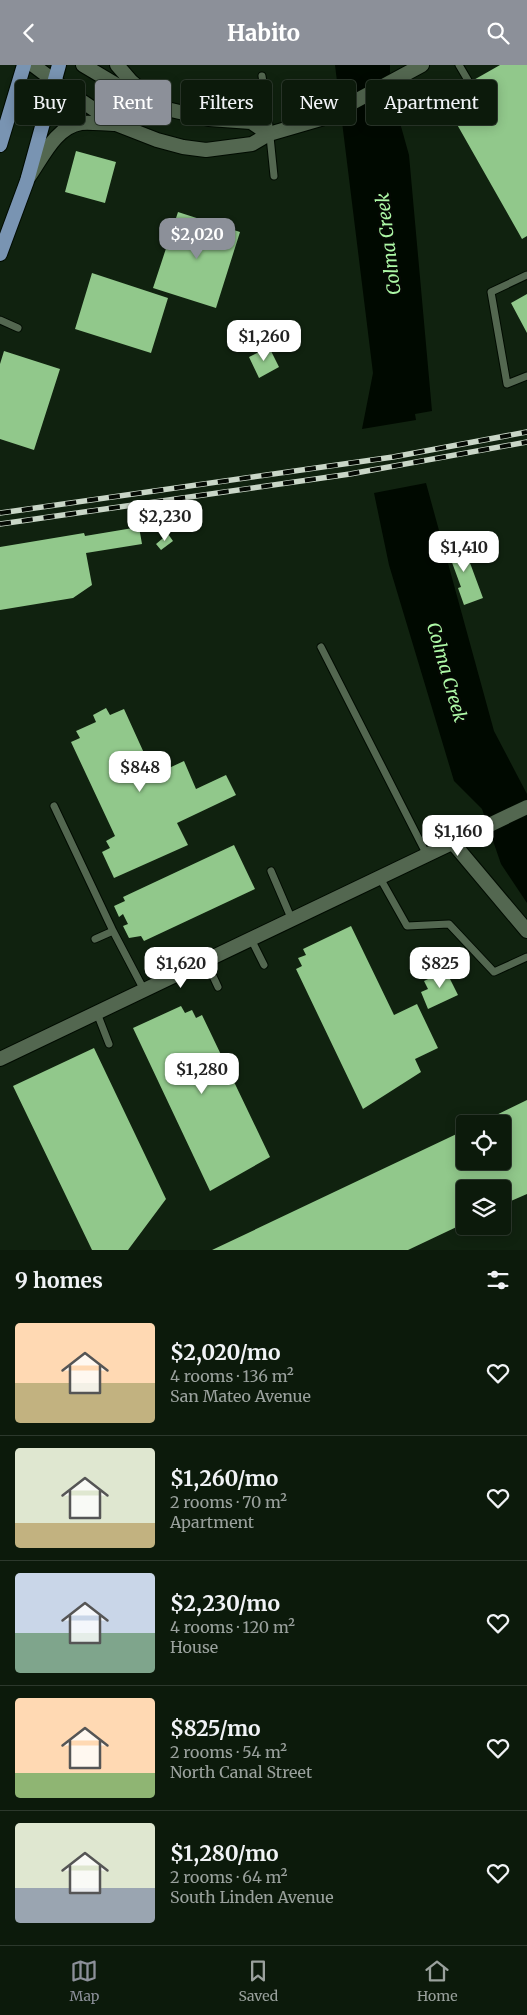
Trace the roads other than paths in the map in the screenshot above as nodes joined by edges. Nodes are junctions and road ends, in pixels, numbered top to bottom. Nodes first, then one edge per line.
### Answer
1 (24, 65) edge
2 (33, 65) edge
3 (59, 65) edge
4 (84, 65) edge
5 (117, 65) edge
6 (422, 65) edge
7 (459, 65) edge
8 (262, 76) dead end
9 (53, 80) edge
10 (54, 80) edge
11 (109, 80) edge
12 (130, 80) edge
13 (468, 80) edge
14 (171, 110) edge
15 (95, 124) edge
16 (42, 125) edge
17 (116, 125) edge
18 (269, 134) junction
19 (0, 145) edge
20 (274, 176) dead end
21 (27, 181) junction
22 (0, 254) edge
23 (527, 275) edge
24 (0, 320) edge
25 (18, 328) dead end
26 (527, 376) edge
27 (321, 647) dead end
28 (54, 807) dead end
29 (527, 807) edge
30 (453, 843) junction
31 (427, 855) junction
32 (271, 871) dead end
33 (380, 878) junction
34 (292, 920) junction
35 (114, 931) junction
36 (527, 931) edge
37 (95, 939) dead end
38 (251, 939) junction
39 (527, 957) edge
40 (206, 961) junction
41 (264, 965) dead end
42 (218, 987) dead end
43 (144, 991) junction
44 (97, 1013) junction
45 (109, 1044) dead end
46 (0, 1059) edge

1 - 19 main road
2 - 9 main road
3 - 10 main road
4 - 11 main road
5 - 12 main road
6 - 18 main road
7 - 13 lane
8 - 18 lane
14 - 18 main road
15 - 21 main road
16 - 21 main road
17 - 18 main road
18 - 20 lane
21 - 22 main road
23 - 26 lane
24 - 25 lane
27 - 31 lane
28 - 35 lane
29 - 30 main road
30 - 31 main road
30 - 36 main road
31 - 33 main road
32 - 34 lane
33 - 34 main road
33 - 39 lane
34 - 38 main road
35 - 37 lane
35 - 43 lane
38 - 40 main road
38 - 41 lane
40 - 42 lane
40 - 43 main road
43 - 44 main road
44 - 45 lane
44 - 46 main road

